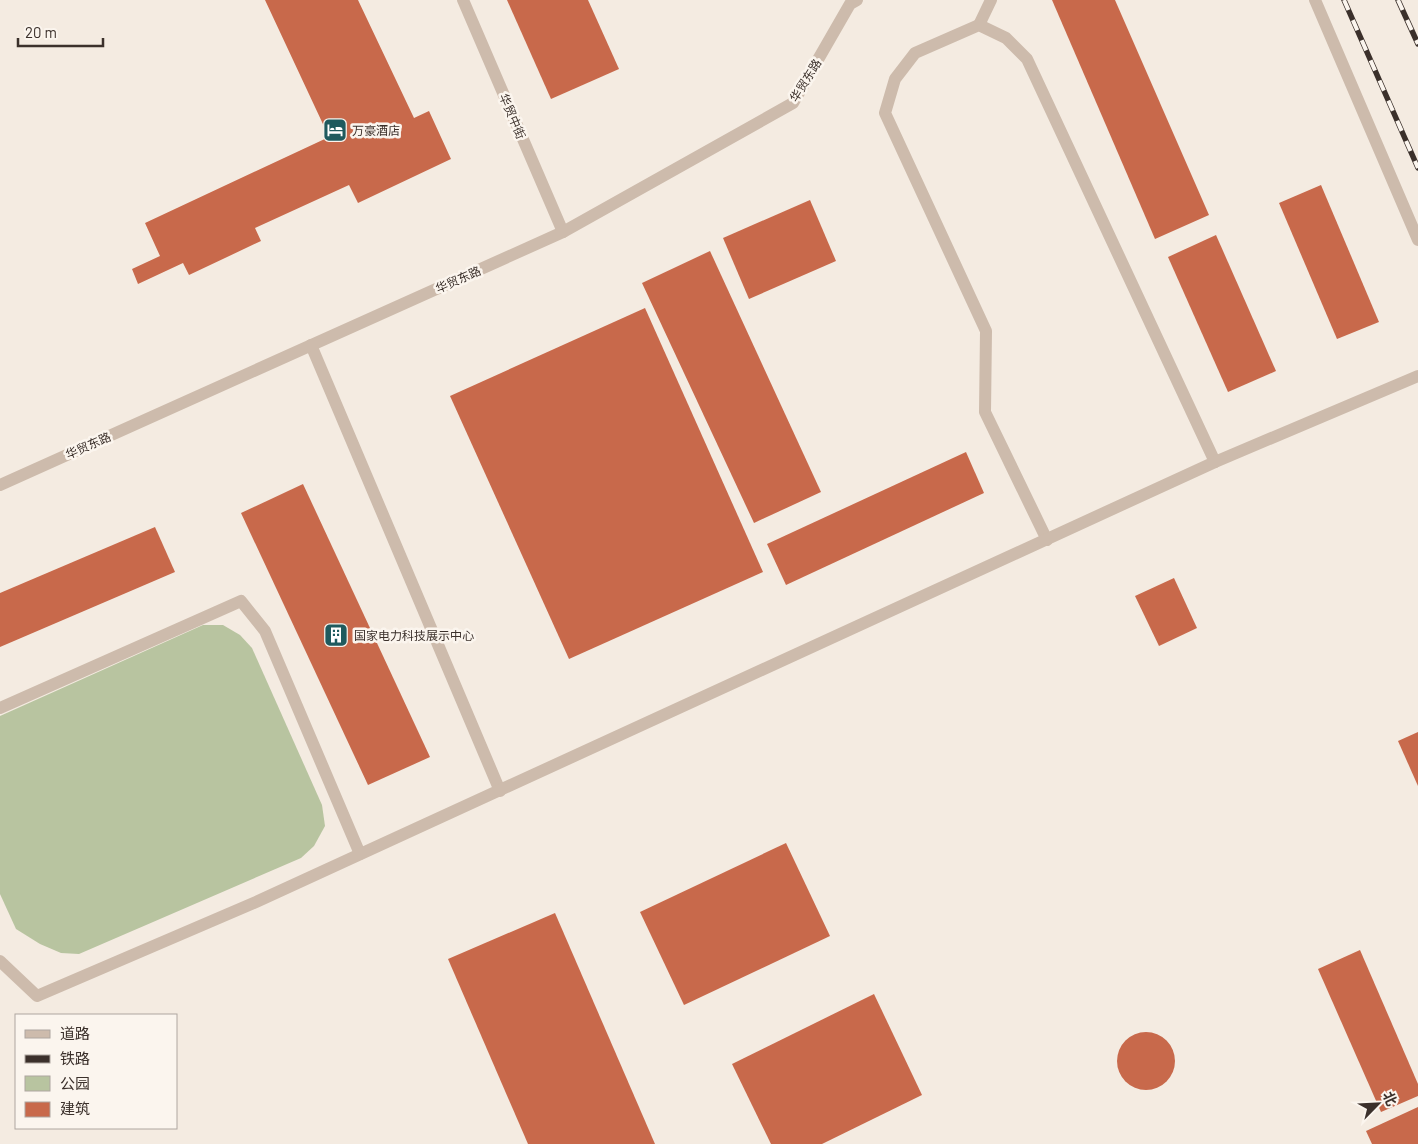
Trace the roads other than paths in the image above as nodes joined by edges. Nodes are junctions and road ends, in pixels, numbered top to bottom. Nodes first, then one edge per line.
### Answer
1 (463, 0) edge
2 (858, 0) edge
3 (991, 0) edge
4 (1315, 0) edge
5 (979, 25) junction
6 (563, 232) junction
7 (1418, 240) edge
8 (311, 345) junction
9 (1418, 376) edge
10 (1215, 462) junction
11 (0, 485) edge
12 (1047, 540) junction
13 (0, 708) edge
14 (500, 791) junction
15 (360, 854) junction
16 (0, 962) edge

1 - 6 street, 华贸中街
2 - 6 street, 华贸东路
3 - 5 street
4 - 7 street
5 - 10 street
5 - 12 street
6 - 8 street, 华贸东路
8 - 11 street, 华贸东路
8 - 14 street
9 - 10 street
10 - 12 street
12 - 14 street
13 - 15 street
14 - 15 street
15 - 16 street

